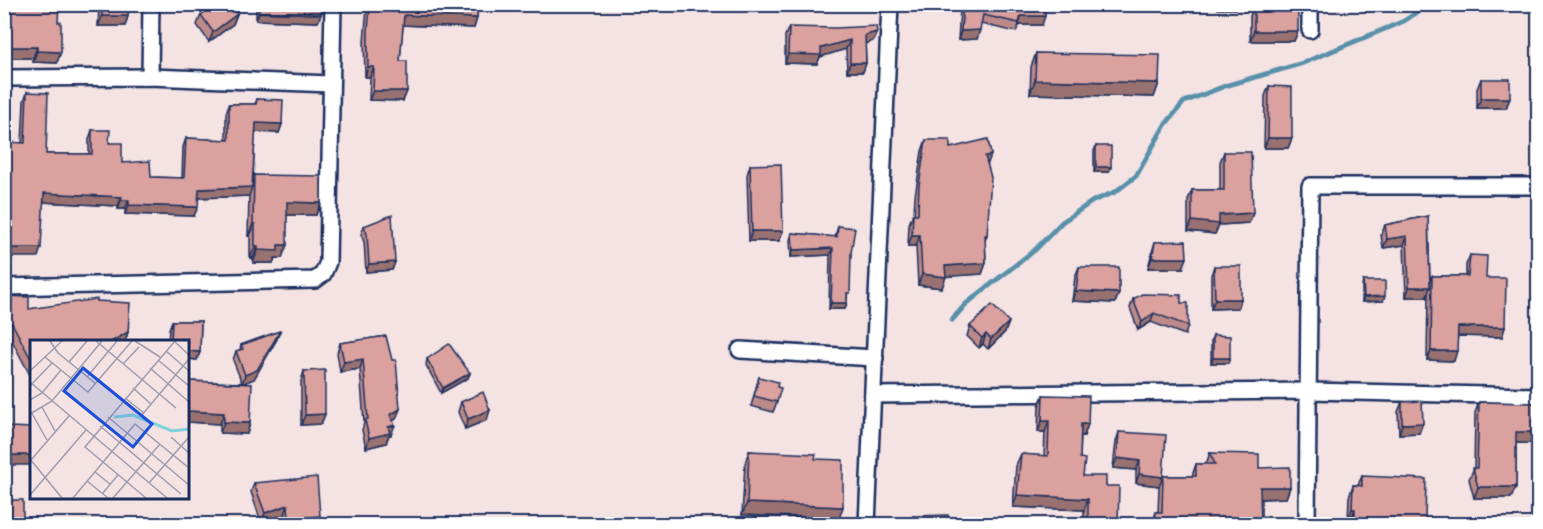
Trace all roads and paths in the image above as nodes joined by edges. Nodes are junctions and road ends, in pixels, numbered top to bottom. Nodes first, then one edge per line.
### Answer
1 (151, 4) edge
2 (333, 4) edge
3 (890, 4) edge
4 (1310, 4) edge
5 (1310, 30) dead end
6 (150, 77) junction
7 (4, 78) edge
8 (331, 84) junction
9 (1539, 186) edge
10 (4, 287) edge
11 (740, 350) dead end
12 (875, 358) junction
13 (1309, 391) junction
14 (873, 395) junction
15 (1539, 396) edge
16 (867, 525) edge
17 (1307, 525) edge

1 - 6 street
2 - 8 street
3 - 12 street
4 - 5 street
6 - 7 street
6 - 8 street
8 - 10 street
9 - 13 street
11 - 12 street
12 - 14 street
13 - 14 street
13 - 15 street
13 - 17 street
14 - 16 street

